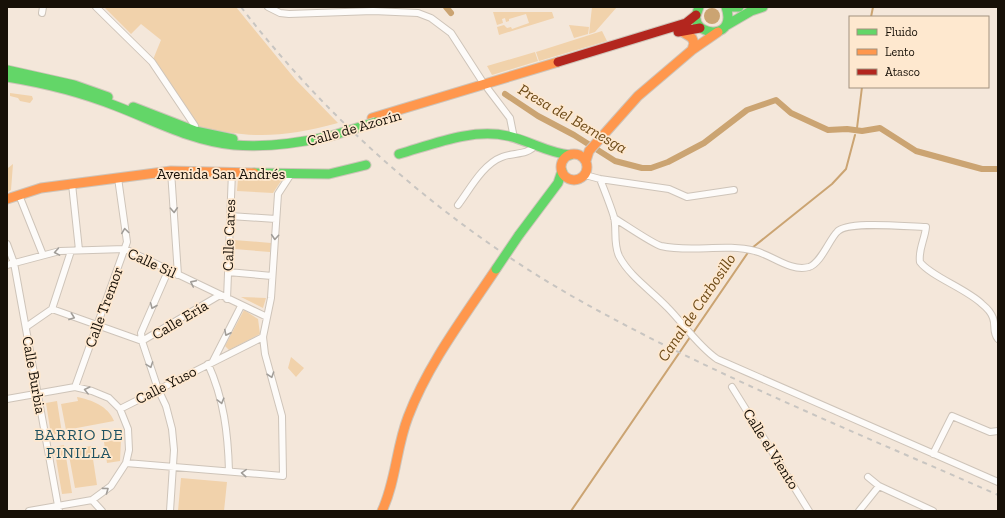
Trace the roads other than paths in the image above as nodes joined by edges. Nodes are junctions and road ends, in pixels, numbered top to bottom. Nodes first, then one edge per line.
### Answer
1 (96, 7) edge
2 (268, 7) edge
3 (726, 7) edge
4 (739, 7) edge
5 (763, 7) edge
6 (412, 9) edge
7 (697, 11) edge
8 (727, 25) junction
9 (700, 28) junction
10 (681, 31) junction
11 (718, 32) junction
12 (692, 50) junction
13 (7, 70) edge
14 (7, 77) edge
15 (486, 86) junction
16 (195, 131) junction
17 (329, 133) junction
18 (514, 138) junction
19 (536, 145) junction
20 (592, 148) junction
21 (555, 152) junction
22 (400, 154) dead end
23 (575, 155) junction
24 (366, 165) dead end
25 (562, 168) junction
26 (587, 170) junction
27 (172, 171) junction
28 (232, 172) junction
29 (291, 174) junction
30 (118, 178) junction
31 (600, 179) junction
32 (572, 180) junction
33 (558, 183) junction
34 (72, 184) junction
35 (734, 190) dead end
36 (19, 195) junction
37 (7, 199) edge
38 (458, 205) dead end
39 (230, 216) junction
40 (614, 218) junction
41 (276, 219) junction
42 (7, 244) edge
43 (125, 249) junction
44 (79, 250) junction
45 (71, 251) junction
46 (43, 255) junction
47 (14, 263) junction
48 (7, 265) edge
49 (168, 271) junction
50 (228, 272) junction
51 (178, 275) junction
52 (272, 276) junction
53 (220, 295) junction
54 (227, 299) junction
55 (241, 306) junction
56 (52, 309) junction
57 (267, 317) junction
58 (97, 326) junction
59 (26, 327) junction
60 (263, 337) junction
61 (998, 339) edge
62 (142, 341) junction
63 (210, 362) junction
64 (74, 387) junction
65 (732, 387) dead end
66 (158, 389) junction
67 (38, 393) junction
68 (7, 399) edge
69 (120, 409) junction
70 (998, 431) edge
71 (933, 454) junction
72 (126, 463) junction
73 (173, 467) junction
74 (229, 471) junction
75 (868, 477) dead end
76 (998, 482) edge
77 (879, 486) junction
78 (388, 498) junction
79 (92, 500) junction
80 (58, 509) edge
81 (29, 511) edge
82 (102, 511) edge
83 (170, 511) edge
84 (382, 511) edge
85 (392, 511) edge
86 (809, 511) edge
87 (859, 511) edge
88 (933, 511) edge

1 - 16 street
2 - 6 street
3 - 4 main road
3 - 8 main road
5 - 8 main road
6 - 15 street
7 - 9 main road
7 - 15 main road, Calle de Azorín
8 - 11 main road
9 - 10 main road, Calle de Azorín
9 - 11 main road
9 - 12 main road
10 - 12 main road
10 - 15 main road, Calle de Azorín
11 - 12 main road
12 - 20 main road
13 - 16 main road, Calle de Azorín
14 - 17 main road, Calle de Azorín
15 - 17 main road, Calle de Azorín, bridge
15 - 18 street
16 - 17 main road, Calle de Azorín
18 - 19 main road
18 - 22 main road
19 - 21 main road
19 - 38 street
20 - 23 main road
20 - 26 main road
21 - 23 main road
21 - 25 main road
23 - 25 main road
23 - 26 main road
24 - 29 main road, Avenida San Andrés
25 - 32 main road
25 - 33 main road
26 - 31 street
26 - 32 main road
27 - 28 main road, Avenida San Andrés
27 - 30 main road, Avenida San Andrés
27 -> 51 street
28 - 29 main road, Avenida San Andrés
28 - 39 street, Calle Cares
29 - 41 street
30 - 34 main road, Avenida San Andrés
43 -> 30 street, Calle Tremor
31 - 35 street
31 - 40 street
32 - 33 main road
33 - 78 main road, bridge
34 - 36 main road, Avenida San Andrés
34 - 44 street
36 - 37 main road, Avenida San Andrés
36 - 46 street
39 - 41 street
39 - 50 street, Calle Cares
40 - 61 street
40 - 71 street
41 -> 52 street
42 - 47 street, Calle Burbia
43 - 44 street, Calle Sil
43 - 49 street, Calle Sil
43 - 58 street, Calle Tremor
44 - 45 street, Calle Sil
45 -> 46 street, Calle Sil
45 - 56 street
46 - 47 street, Calle Sil
47 - 48 street, Calle Sil
47 - 59 street, Calle Burbia
49 - 51 street, Calle Sil
49 -> 62 street
50 - 52 street
50 - 54 street, Calle Cares
53 -> 51 street, Calle Sil
52 - 57 street
53 - 54 street, Calle Sil
53 - 62 street, Calle Ería
54 - 55 street, Calle Sil
55 - 57 street, Calle Sil
55 -> 63 street, Calle Yuso
56 -> 58 street
56 - 59 street
57 - 60 street
58 - 62 street
58 - 64 street, Calle Tremor
59 - 67 street, Calle Burbia
60 - 63 street, Calle Yuso
60 -> 74 street
62 -> 66 street, Calle Ería
63 - 66 street, Calle Yuso
63 -> 74 street
64 - 67 street
69 -> 64 street
65 - 86 street, Calle el Viento
66 - 69 street, Calle Yuso
66 - 73 street, Calle Ería
67 - 68 street
67 - 80 street, Calle Burbia
69 - 72 street
70 - 71 street
71 - 76 street
72 - 73 street
79 -> 72 street
73 - 74 street
73 - 83 street, Calle Ería
75 - 77 street
77 - 87 street
77 - 88 street
78 - 84 main road
78 - 85 main road
79 - 80 street
79 - 82 street
80 - 81 street

